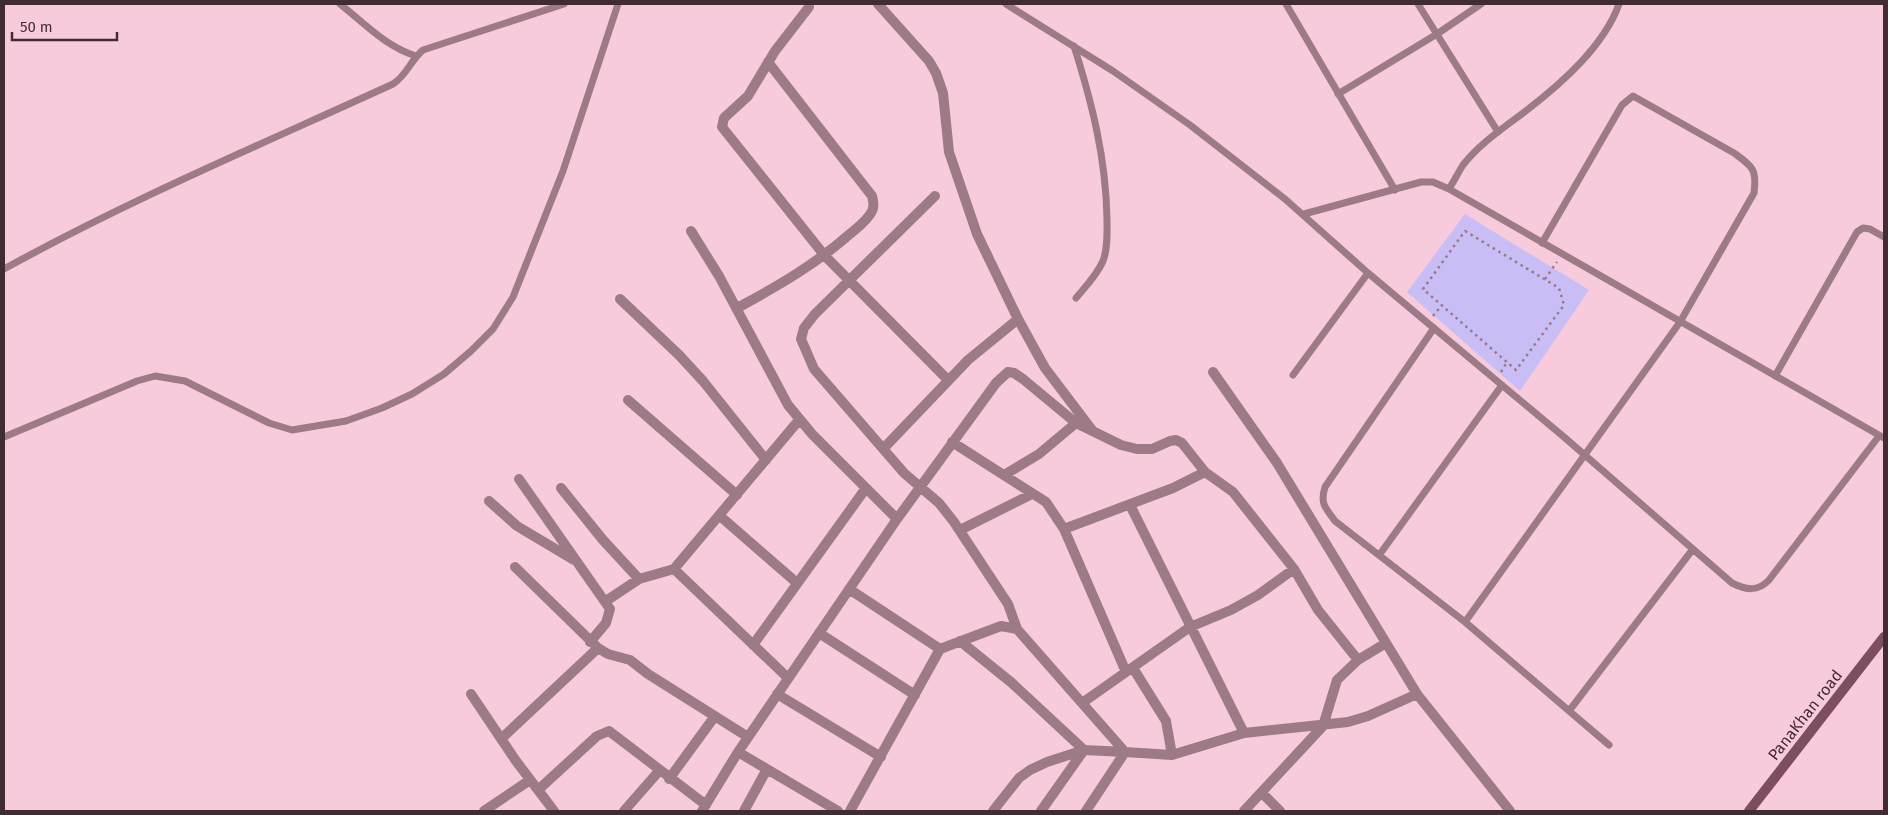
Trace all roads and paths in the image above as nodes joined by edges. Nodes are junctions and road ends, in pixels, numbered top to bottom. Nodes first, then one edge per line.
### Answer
1 (340, 4) edge
2 (564, 4) edge
3 (618, 4) edge
4 (878, 4) edge
5 (1006, 4) edge
6 (1286, 4) edge
7 (1418, 4) edge
8 (1481, 4) edge
9 (1619, 4) edge
10 (809, 7) dead end
11 (1437, 34) junction
12 (1074, 45) junction
13 (416, 56) junction
14 (768, 62) junction
15 (1338, 94) junction
16 (1498, 132) junction
17 (1449, 189) junction
18 (1395, 190) junction
19 (935, 196) dead end
20 (1304, 214) junction
21 (691, 231) dead end
22 (1884, 237) edge
23 (1542, 243) junction
24 (1562, 254) junction
25 (825, 256) junction
26 (4, 269) edge
27 (1368, 273) junction
28 (848, 279) junction
29 (1545, 279) junction
30 (1076, 298) dead end
31 (620, 299) dead end
32 (737, 308) junction
33 (1018, 319) junction
34 (1680, 322) junction
35 (1434, 328) junction
36 (1213, 372) dead end
37 (1293, 375) dead end
38 (1775, 376) junction
39 (948, 380) junction
40 (1502, 385) junction
41 (628, 400) dead end
42 (799, 420) junction
43 (1076, 423) junction
44 (1095, 435) junction
45 (4, 437) edge
46 (1882, 437) edge
47 (952, 442) junction
48 (883, 449) junction
49 (1585, 456) junction
50 (766, 460) junction
51 (1205, 472) junction
52 (1004, 476) junction
53 (519, 479) dead end
54 (561, 488) dead end
55 (866, 488) junction
56 (918, 488) junction
57 (1032, 494) junction
58 (737, 495) junction
59 (490, 501) dead end
60 (1130, 505) junction
61 (720, 516) junction
62 (897, 519) junction
63 (1064, 529) junction
64 (960, 530) junction
65 (1692, 549) junction
66 (1380, 554) junction
67 (579, 563) junction
68 (515, 567) dead end
69 (674, 569) junction
70 (1294, 569) junction
71 (639, 579) junction
72 (797, 583) junction
73 (850, 589) junction
74 (606, 601) junction
75 (1465, 622) junction
76 (1190, 627) junction
77 (1016, 628) junction
78 (819, 633) junction
79 (1884, 637) edge
80 (960, 642) junction
81 (1386, 643) junction
82 (594, 645) junction
83 (753, 645) junction
84 (940, 650) junction
85 (1358, 660) junction
86 (1129, 670) junction
87 (788, 678) junction
88 (471, 694) dead end
89 (777, 694) junction
90 (1417, 694) junction
91 (915, 695) junction
92 (1082, 702) junction
93 (1569, 711) junction
94 (715, 716) junction
95 (1323, 726) junction
96 (1244, 733) junction
97 (748, 737) junction
98 (501, 739) junction
99 (1609, 745) dead end
100 (1084, 750) junction
101 (738, 752) junction
102 (1125, 752) junction
103 (1172, 755) junction
104 (881, 757) junction
105 (767, 769) junction
106 (659, 771) junction
107 (670, 779) junction
108 (530, 780) junction
109 (538, 790) junction
110 (1262, 793) junction
111 (704, 808) edge
112 (484, 811) edge
113 (554, 811) edge
114 (624, 811) edge
115 (744, 811) edge
116 (838, 811) edge
117 (850, 811) edge
118 (993, 811) edge
119 (1041, 811) edge
120 (1086, 811) edge
121 (1244, 811) edge
122 (1280, 811) edge
123 (1510, 811) edge
124 (1749, 811) edge

1 - 13 lane
2 - 13 lane
3 - 45 lane
4 - 33 street
5 - 12 lane
6 - 15 lane
7 - 11 lane
8 - 11 lane
9 - 16 lane
10 - 14 street
11 - 15 lane
11 - 16 lane
12 - 20 lane
12 - 30 lane
13 - 26 lane
14 - 25 street
14 - 25 street
15 - 18 lane
16 - 17 lane
17 - 18 lane
17 - 23 lane
18 - 20 lane
19 - 28 street
20 - 27 lane
21 - 32 street
22 - 38 lane
23 - 24 lane
23 - 34 lane
24 - 29 path
24 - 34 lane
25 - 28 street
25 - 32 street
27 - 35 lane
27 - 37 lane
28 - 39 street
28 - 48 street
29 - 29 path
31 - 50 street
32 - 42 street
33 - 39 street
33 - 44 street
34 - 38 lane
34 - 49 lane
35 - 40 lane
35 - 66 lane
36 - 81 street
38 - 46 lane
39 - 48 street
40 - 49 lane
40 - 66 lane
41 - 58 street
42 - 50 street
42 - 55 street
43 - 44 street
43 - 47 street
43 - 52 street
44 - 51 street
46 - 65 lane
47 - 52 street
47 - 56 street
48 - 56 street
49 - 65 lane
49 - 75 lane
50 - 58 street
51 - 60 street
51 - 70 street
52 - 57 street
53 - 67 street
54 - 71 street
55 - 62 street
55 - 72 street
56 - 62 street
56 - 64 street
57 - 63 street
57 - 64 street
58 - 61 street
59 - 67 street
60 - 63 street
60 - 76 street
61 - 69 street
61 - 72 street
62 - 73 street
63 - 86 street
64 - 77 street
65 - 93 lane
66 - 75 lane
67 - 74 street
68 - 82 street
69 - 71 street
69 - 83 street
70 - 76 street
70 - 85 street
71 - 74 street
72 - 83 street
73 - 78 street
73 - 84 street
74 - 82 street
75 - 93 lane
76 - 86 street
76 - 96 street
77 - 80 street
77 - 92 street
78 - 87 street
78 - 91 street
79 - 124 street, PanaKhan road
80 - 84 street
80 - 100 street
81 - 85 street
81 - 90 street
82 - 94 street
82 - 98 street
83 - 87 street
84 - 91 street
85 - 95 street
86 - 92 street
86 - 103 street
87 - 89 street
88 - 98 street
89 - 97 street
89 - 104 street
90 - 95 street
90 - 123 street
91 - 104 street
92 - 102 street
93 - 99 lane
94 - 97 street
94 - 107 street
95 - 96 street
95 - 110 street
96 - 103 street
97 - 101 street
98 - 108 street
100 - 102 street
100 - 118 street
100 - 119 street
101 - 105 street
101 - 111 street
102 - 103 street
102 - 120 street
104 - 117 street
105 - 115 street
105 - 116 street
106 - 107 street
106 - 109 street
106 - 114 street
107 - 111 street
108 - 109 street
108 - 112 street
109 - 113 street
110 - 121 street
110 - 122 street

